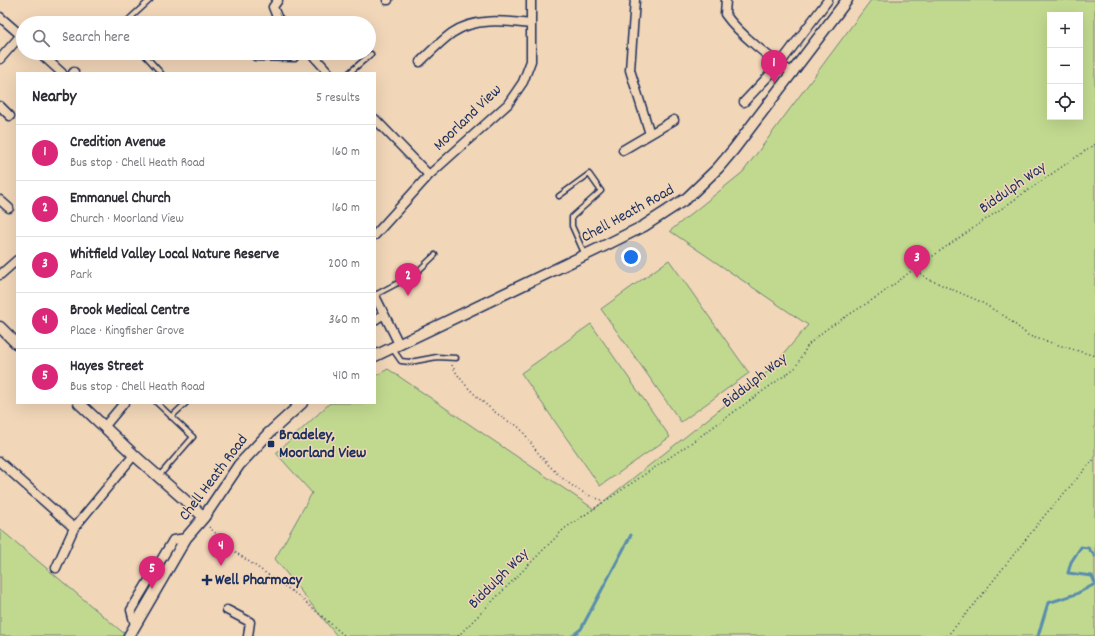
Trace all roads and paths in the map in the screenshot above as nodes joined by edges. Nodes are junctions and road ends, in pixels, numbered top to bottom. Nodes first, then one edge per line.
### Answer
1 (150, 0) edge
2 (531, 0) edge
3 (635, 0) edge
4 (726, 0) edge
5 (828, 0) edge
6 (847, 0) edge
7 (276, 4) edge
8 (133, 16) edge
9 (278, 16) edge
10 (0, 17) edge
11 (531, 24) junction
12 (16, 31) edge
13 (16, 43) edge
14 (0, 60) edge
15 (48, 60) edge
16 (149, 60) edge
17 (317, 60) edge
18 (364, 60) edge
19 (420, 62) dead end
20 (780, 65) junction
21 (61, 72) edge
22 (160, 72) edge
23 (329, 72) edge
24 (350, 72) edge
25 (793, 73) junction
26 (744, 102) dead end
27 (0, 106) edge
28 (10, 116) dead end
29 (376, 120) edge
30 (674, 120) dead end
31 (650, 134) junction
32 (1095, 144) edge
33 (623, 150) dead end
34 (429, 175) junction
35 (559, 196) dead end
36 (0, 200) edge
37 (9, 208) dead end
38 (376, 234) edge
39 (436, 255) dead end
40 (585, 255) junction
41 (16, 261) edge
42 (914, 269) junction
43 (0, 276) edge
44 (376, 295) edge
45 (376, 298) edge
46 (384, 314) junction
47 (376, 319) edge
48 (0, 327) edge
49 (16, 343) edge
50 (396, 346) junction
51 (376, 356) edge
52 (1095, 356) edge
53 (448, 358) junction
54 (456, 358) dead end
55 (80, 404) edge
56 (123, 404) edge
57 (158, 404) edge
58 (185, 404) edge
59 (301, 404) edge
60 (171, 417) junction
61 (104, 427) junction
62 (134, 455) junction
63 (1095, 458) edge
64 (0, 462) edge
65 (159, 476) junction
66 (606, 501) junction
67 (203, 518) junction
68 (74, 528) junction
69 (56, 568) dead end
70 (227, 610) dead end
71 (129, 636) edge
72 (248, 636) edge
73 (344, 636) edge
74 (458, 636) edge
75 (947, 636) edge

1 - 8 lane
2 - 11 street, Moorland View
3 - 31 street
4 - 20 street
5 - 20 street
6 - 25 street, Chell Heath Road
7 - 9 street
10 - 12 street
11 - 19 street
11 - 34 street, Moorland View
13 - 14 street
15 - 21 street
16 - 22 lane
17 - 23 street
18 - 24 lane
20 - 25 street
20 - 26 street
25 - 40 street, Chell Heath Road
27 - 28 street
29 - 34 street
30 - 31 street
31 - 33 street
32 - 42 path, Biddulph Way
34 - 38 street, Moorland View
35 - 40 lane
36 - 37 street
39 - 44 lane
40 - 50 street, Chell Heath Road
41 - 43 street
42 - 52 path
42 - 66 path, Biddulph Way
45 - 46 street
46 - 47 street
46 - 50 street
48 - 49 street
50 - 51 street, Chell Heath Road
50 - 53 lane
53 - 54 lane
53 - 66 path
55 - 61 street
56 - 61 street
57 - 60 lane
58 - 60 lane
59 - 67 street, Chell Heath Road
60 - 65 lane
61 - 62 street
62 - 65 street
62 - 68 street
63 - 75 path
64 - 68 street
65 - 67 street
66 - 74 path, Biddulph Way
67 - 71 street, Chell Heath Road
67 - 73 path
68 - 69 street
70 - 72 street

